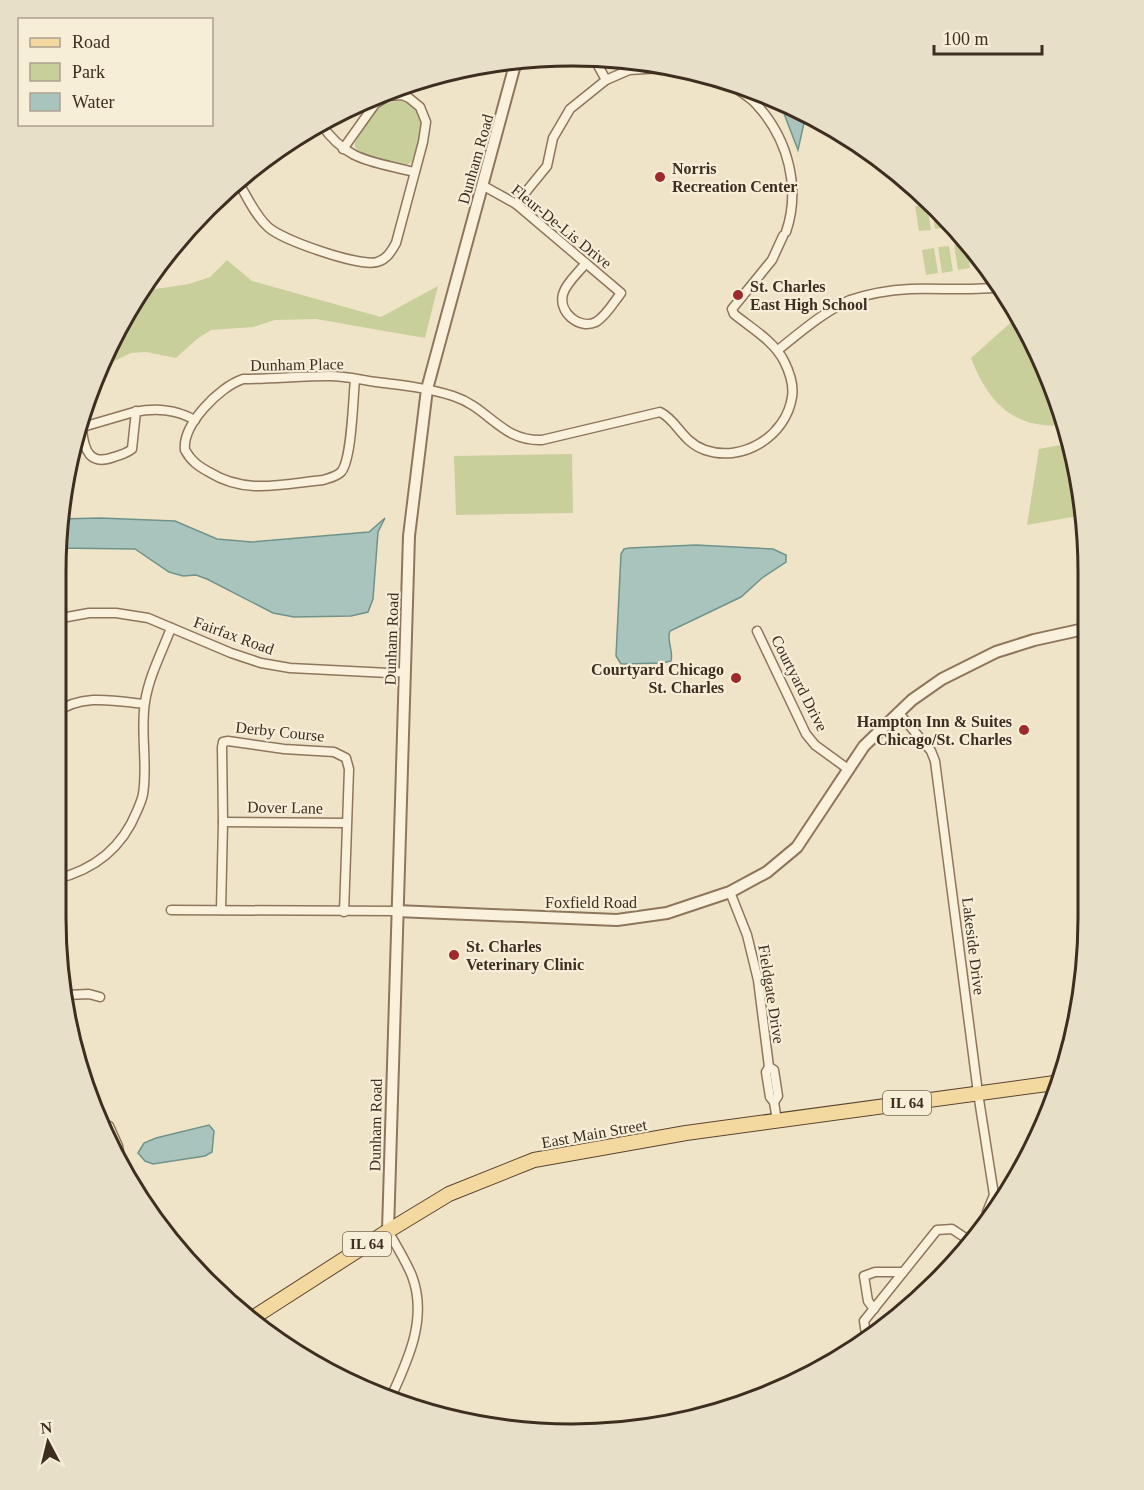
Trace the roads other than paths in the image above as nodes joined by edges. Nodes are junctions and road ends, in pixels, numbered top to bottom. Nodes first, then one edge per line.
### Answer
1 (599, 67) edge
2 (514, 69) edge
3 (634, 70) edge
4 (606, 80) junction
5 (403, 95) edge
6 (748, 98) edge
7 (373, 107) edge
8 (326, 130) edge
9 (343, 149) junction
10 (414, 172) junction
11 (482, 185) junction
12 (242, 189) edge
13 (516, 204) junction
14 (586, 263) junction
15 (991, 288) edge
16 (778, 350) junction
17 (355, 379) junction
18 (427, 389) junction
19 (136, 411) junction
20 (195, 420) junction
21 (87, 427) edge
22 (84, 437) edge
23 (66, 617) edge
24 (171, 628) junction
25 (1078, 630) edge
26 (757, 631) dead end
27 (405, 672) junction
28 (144, 704) junction
29 (66, 707) edge
30 (898, 712) junction
31 (848, 769) junction
32 (223, 822) junction
33 (346, 823) junction
34 (66, 876) edge
35 (730, 892) junction
36 (171, 910) dead end
37 (221, 910) junction
38 (396, 911) junction
39 (344, 912) junction
40 (72, 995) edge
41 (100, 997) dead end
42 (1052, 1079) edge
43 (1050, 1084) edge
44 (978, 1093) junction
45 (777, 1121) junction
46 (997, 1192) edge
47 (388, 1231) junction
48 (964, 1237) edge
49 (903, 1272) junction
50 (874, 1309) junction
51 (258, 1314) edge
52 (865, 1330) edge
53 (394, 1391) edge

1 - 4 street
2 - 11 street, Dunham Road
3 - 4 street
4 - 13 street
5 - 10 street
6 - 16 street
7 - 9 street
8 - 9 street
9 - 10 street
10 - 12 street
11 - 13 street, Fleur-De-Lis Drive
11 - 18 street, Dunham Road
13 - 14 street, Fleur-De-Lis Drive
14 - 14 street, Fleur-De-Lis Drive
15 - 16 street
16 - 18 street, Dunham Place
17 - 18 street, Dunham Place
17 - 20 street, Dunham Place
17 - 20 street, Dunham Place
18 - 27 street, Dunham Road
19 - 20 street
19 - 21 street
19 - 22 street
23 - 24 street, Fairfax Road
24 - 27 street, Fairfax Road
24 - 28 street
25 - 30 street, Foxfield Road
26 - 31 street, Courtyard Drive
27 - 38 street, Dunham Road
28 - 29 street
28 - 34 street
30 - 31 street, Foxfield Road
30 - 44 street, Lakeside Drive
31 - 35 street, Foxfield Road
32 - 33 street, Dover Lane
32 - 33 street, Derby Course
32 - 37 street, Derby Course
33 - 39 street, Derby Course
35 - 38 street, Foxfield Road
35 - 45 street, Fieldgate Drive
36 - 37 street, Foxfield Road
37 - 39 street, Foxfield Road
38 - 39 street, Foxfield Road
38 - 47 street, Dunham Road
40 - 41 street
42 - 44 main road, East Main Street / IL 64
43 - 44 main road, East Main Street / IL 64
44 - 45 main road, East Main Street / IL 64
44 - 46 street, Lakeside Drive
45 - 47 main road, East Main Street / IL 64
47 - 51 main road, East Main Street / IL 64
47 - 53 street
48 - 49 street
49 - 50 street
49 - 50 street
50 - 52 street

